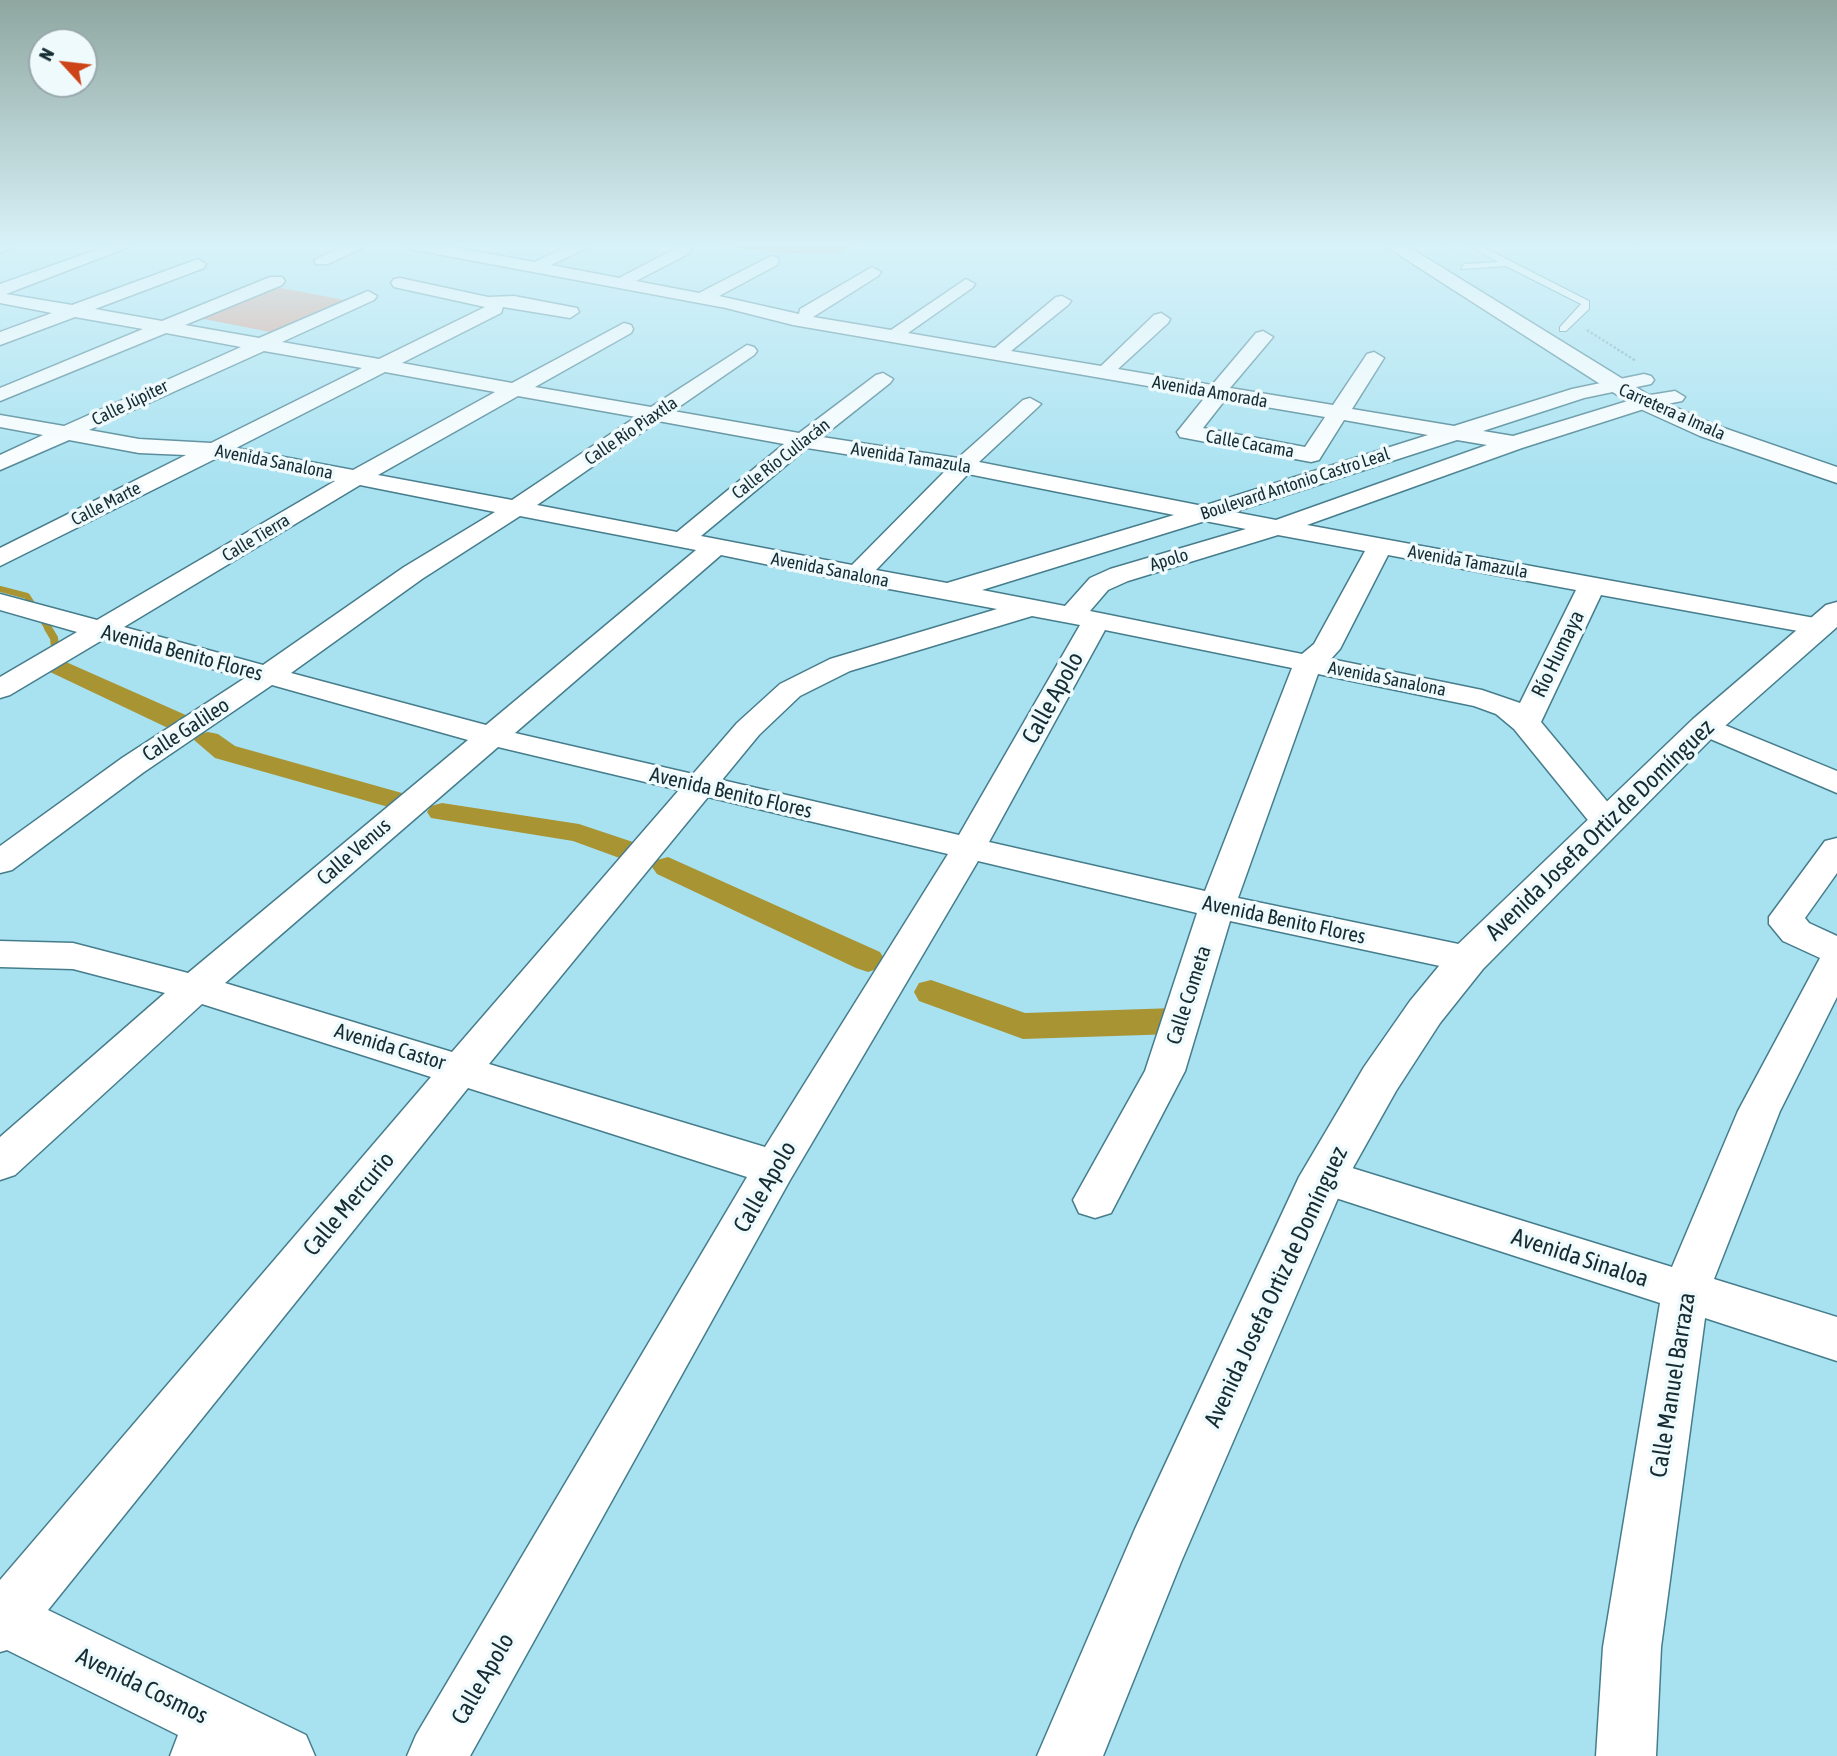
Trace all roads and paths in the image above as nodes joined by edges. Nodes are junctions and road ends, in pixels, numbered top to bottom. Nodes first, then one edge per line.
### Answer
1 (34, 326) edge
2 (159, 326) edge
3 (301, 326) edge
4 (463, 326) edge
5 (627, 326) edge
6 (841, 326) edge
7 (878, 326) edge
8 (906, 326) edge
9 (1030, 326) edge
10 (1153, 326) edge
11 (1536, 326) edge
12 (1570, 326) edge
13 (1570, 326) edge
14 (165, 327) junction
15 (900, 330) junction
16 (1263, 337) dead end
17 (0, 339) edge
18 (932, 339) junction
19 (260, 344) junction
20 (1004, 347) junction
21 (747, 351) dead end
22 (1374, 358) dead end
23 (1110, 365) junction
24 (385, 366) junction
25 (883, 379) dead end
26 (1642, 382) junction
27 (1613, 385) junction
28 (1221, 389) junction
29 (514, 390) junction
30 (0, 395) edge
31 (1030, 404) dead end
32 (1341, 409) junction
33 (655, 414) junction
34 (0, 421) edge
35 (1463, 430) junction
36 (68, 433) junction
37 (1524, 440) junction
38 (805, 442) junction
39 (212, 450) junction
40 (1837, 458) edge
41 (0, 463) edge
42 (964, 466) junction
43 (1837, 475) edge
44 (356, 478) junction
45 (514, 510) junction
46 (1204, 514) junction
47 (1279, 527) junction
48 (681, 541) junction
49 (1380, 546) junction
50 (714, 548) junction
51 (0, 558) edge
52 (857, 575) junction
53 (1592, 585) junction
54 (946, 592) junction
55 (0, 602) edge
56 (1030, 607) junction
57 (1084, 617) junction
58 (1828, 619) edge
59 (99, 631) junction
60 (1308, 663) junction
61 (267, 676) junction
62 (0, 689) edge
63 (1525, 723) junction
64 (1705, 726) junction
65 (490, 736) junction
66 (1837, 783) edge
67 (700, 786) junction
68 (1608, 823) junction
69 (970, 846) junction
70 (1837, 849) edge
71 (0, 862) edge
72 (1217, 906) junction
73 (1837, 951) edge
74 (0, 954) edge
75 (1468, 959) junction
76 (1837, 960) edge
77 (195, 988) junction
78 (461, 1069) junction
79 (0, 1163) edge
80 (775, 1168) junction
81 (1323, 1177) junction
82 (1095, 1200) dead end
83 (1685, 1292) junction
84 (1837, 1339) edge
85 (2, 1619) edge
86 (210, 1741) edge
87 (285, 1756) edge
88 (437, 1756) edge
89 (1070, 1756) edge
90 (1626, 1756) edge

1 - 17 street
2 - 14 street, Avenida Tamazula
3 - 19 street, Calle Júpiter
4 - 24 street, Calle Marte
5 - 29 street, Calle Tierra
6 - 18 street, Avenida Amorada
7 - 15 street, Avenida Amorada
8 - 15 street
9 - 20 street
10 - 23 street
11 - 27 main road, Carretera a Imala
12 - 26 main road, Carretera a Imala
13 - 26 path
14 - 19 street, Avenida Tamazula
14 - 30 street
15 - 18 street, Avenida Amorada
16 - 28 street
18 - 20 street, Avenida Amorada
18 - 28 street, Avenida Amorada
19 - 24 street, Avenida Tamazula
19 - 36 street, Calle Júpiter
20 - 23 street, Avenida Amorada
21 - 33 street, Calle Río Piaxtla
22 - 32 street
23 - 28 street, Avenida Amorada
24 - 29 street, Avenida Tamazula
24 - 39 street, Calle Marte
25 - 38 street, Calle Río Culiacán
26 - 27 main road, Carretera a Imala
26 - 37 street, Boulevard Antonio Castro Leal
26 - 40 main road, Carretera a Imala
26 - 43 main road, Carretera a Imala
27 - 35 street, Boulevard Antonio Castro Leal
28 - 32 street, Avenida Amorada
28 - 32 street, Calle Cacama
29 - 33 street, Avenida Tamazula
29 - 44 street, Calle Tierra
31 - 42 street
32 - 35 street, Avenida Amorada
33 - 38 street, Avenida Tamazula
33 - 45 street, Calle Río Piaxtla
34 - 36 street, Avenida Sanalona
35 - 37 street, Avenida Amorada
35 - 46 street, Boulevard Antonio Castro Leal
36 - 39 street, Avenida Sanalona
36 - 41 street, Calle Júpiter
37 - 47 street, Boulevard Antonio Castro Leal
38 - 42 street, Avenida Tamazula
38 - 48 street, Calle Río Culiacán
39 - 44 street, Avenida Sanalona
39 - 51 street, Calle Marte
42 - 46 street, Avenida Tamazula
42 - 52 street
44 - 45 street, Avenida Sanalona
44 - 59 street, Calle Tierra
45 - 48 street, Avenida Sanalona
45 - 61 street, Calle Galileo
46 - 47 street, Avenida Tamazula
46 - 54 street, Boulevard Antonio Castro Leal
47 - 49 street, Avenida Tamazula
47 - 57 street, Apolo
48 - 50 street, Avenida Sanalona
49 - 53 street, Avenida Tamazula
49 - 60 street
50 - 52 street, Avenida Sanalona
50 - 65 street, Calle Venus
52 - 54 street, Avenida Sanalona
53 - 58 street, Avenida Tamazula
53 - 63 street, Río Humaya
54 - 56 street, Avenida Sanalona
55 - 59 street, Avenida Benito Flores
56 - 57 street, Avenida Sanalona
56 - 67 street, Calle Mercurio
57 - 60 street, Avenida Sanalona
57 - 69 street, Calle Apolo
58 - 64 main road, Avenida Josefa Ortiz de Domínguez
59 - 61 street, Avenida Benito Flores
59 - 62 street, Calle Tierra
60 - 63 street, Avenida Sanalona
60 - 72 street, Calle Cometa
61 - 65 street, Avenida Benito Flores
61 - 71 street, Calle Galileo
63 - 68 street, Avenida Sanalona
64 - 66 street
64 - 68 main road, Avenida Josefa Ortiz de Domínguez
65 - 67 street, Avenida Benito Flores
65 - 77 street, Calle Venus
67 - 69 street, Avenida Benito Flores
67 - 78 street, Calle Mercurio
68 - 75 main road, Avenida Josefa Ortiz de Domínguez
69 - 72 street, Avenida Benito Flores
69 - 80 street, Calle Apolo
70 - 73 street
72 - 75 street, Avenida Benito Flores
72 - 82 street, Calle Cometa
74 - 77 street, Avenida Castor
75 - 81 main road, Avenida Josefa Ortiz de Domínguez
76 - 83 street, Calle Manuel Barraza
77 - 78 street, Avenida Castor
77 - 79 street, Calle Venus
78 - 80 street, Avenida Castor
78 - 85 street, Calle Mercurio
80 - 88 street, Calle Apolo
81 - 83 street, Avenida Sinaloa
81 - 89 main road, Avenida Josefa Ortiz de Domínguez
83 - 84 street, Avenida Sinaloa
83 - 90 street, Calle Manuel Barraza
85 - 86 street, Avenida Cosmos
86 - 87 street, Avenida Cosmos

